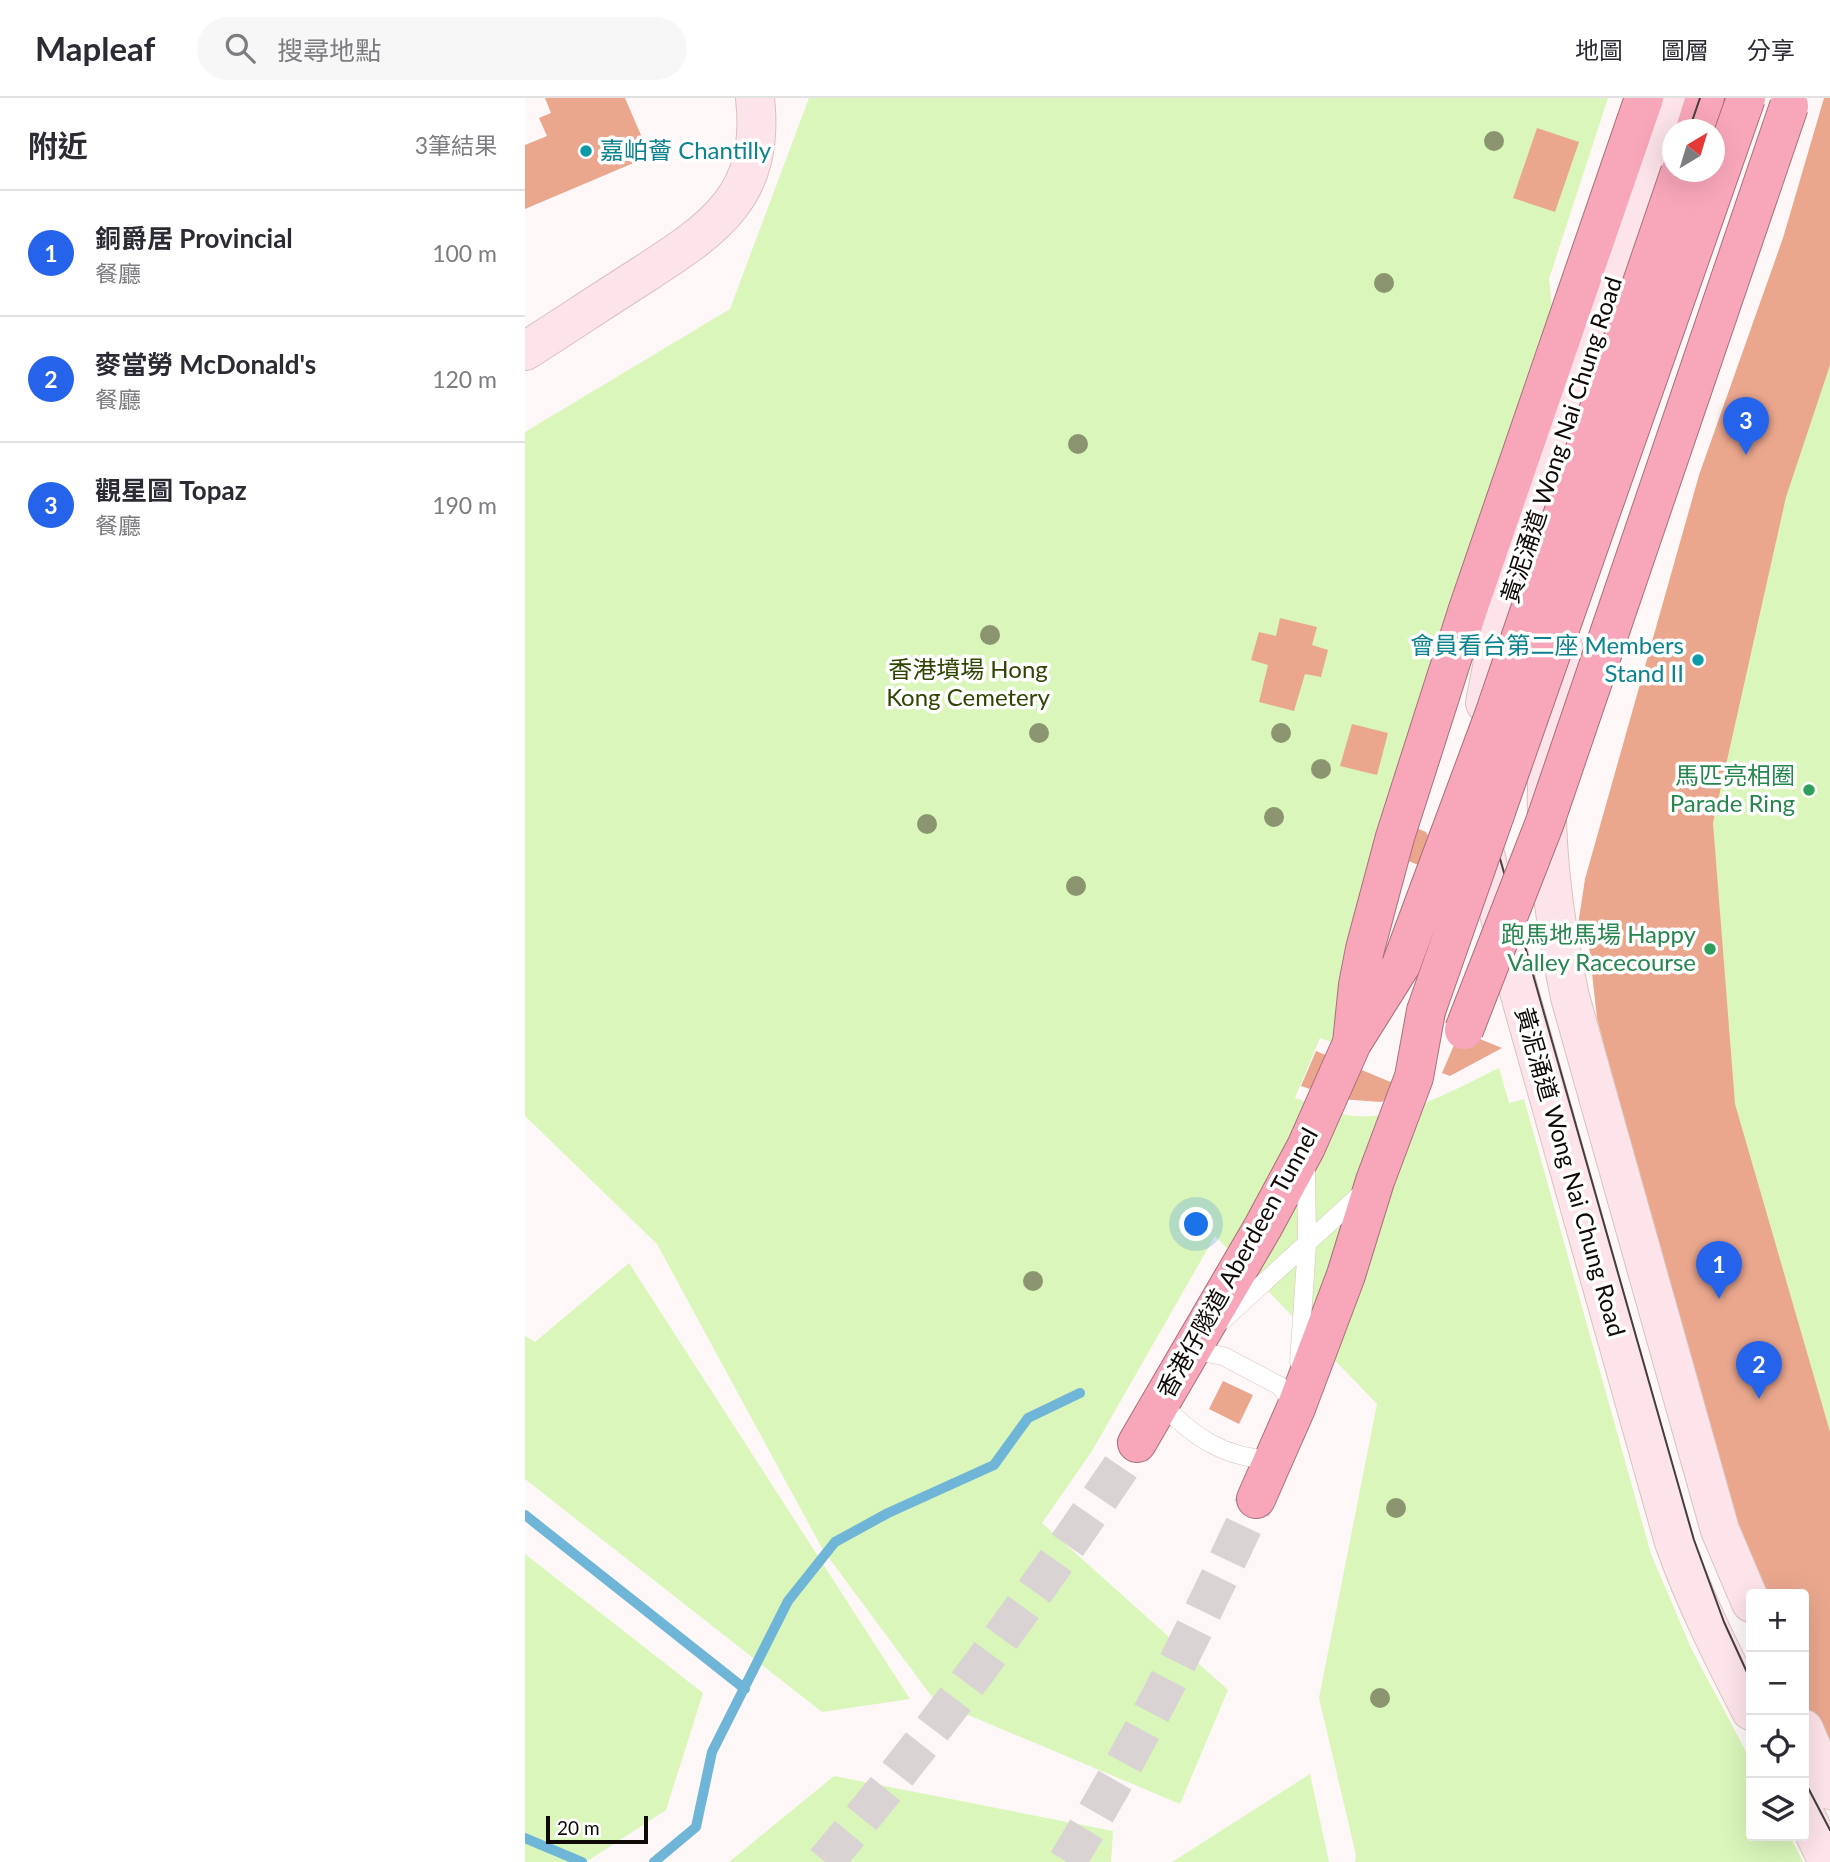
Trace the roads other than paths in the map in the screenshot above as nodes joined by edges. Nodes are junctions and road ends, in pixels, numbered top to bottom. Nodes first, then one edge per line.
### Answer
1 (755, 98) edge
2 (1644, 98) edge
3 (1677, 98) edge
4 (1705, 98) edge
5 (1745, 98) edge
6 (1751, 98) edge
7 (1791, 102) edge
8 (1698, 119) edge
9 (1677, 182) edge
10 (525, 351) edge
11 (1352, 1043) junction
12 (1414, 1077) junction
13 (1309, 1141) junction
14 (1378, 1173) junction
15 (1307, 1245) junction
16 (1189, 1350) junction
17 (1160, 1402) junction
18 (1296, 1408) junction
19 (1137, 1443) tunnel mouth
20 (1273, 1460) junction
21 (1256, 1499) tunnel mouth
22 (1746, 1591) edge
23 (1746, 1702) edge
24 (1809, 1741) edge
25 (1830, 1790) edge
26 (1809, 1822) edge
27 (1828, 1862) edge

1 - 10 street
2 - 11 highway
3 - 23 street, 黃泥涌道 Wong Nai Chung Road
4 - 8 highway
5 - 12 highway, bridge
6 - 22 street, 黃泥涌道 Wong Nai Chung Road
7 - 12 highway, bridge
9 - 11 highway, bridge
11 - 13 highway, 香港仔隧道 Aberdeen Tunnel
12 - 14 highway
13 - 15 lane
13 - 16 highway, 香港仔隧道 Aberdeen Tunnel
14 - 15 lane
14 - 18 highway
15 - 16 lane
15 - 18 lane
16 - 17 highway, 香港仔隧道 Aberdeen Tunnel
16 - 18 lane
17 - 19 highway, 香港仔隧道 Aberdeen Tunnel
17 - 20 lane
18 - 20 highway
20 - 21 highway
24 - 25 street
26 - 27 street

